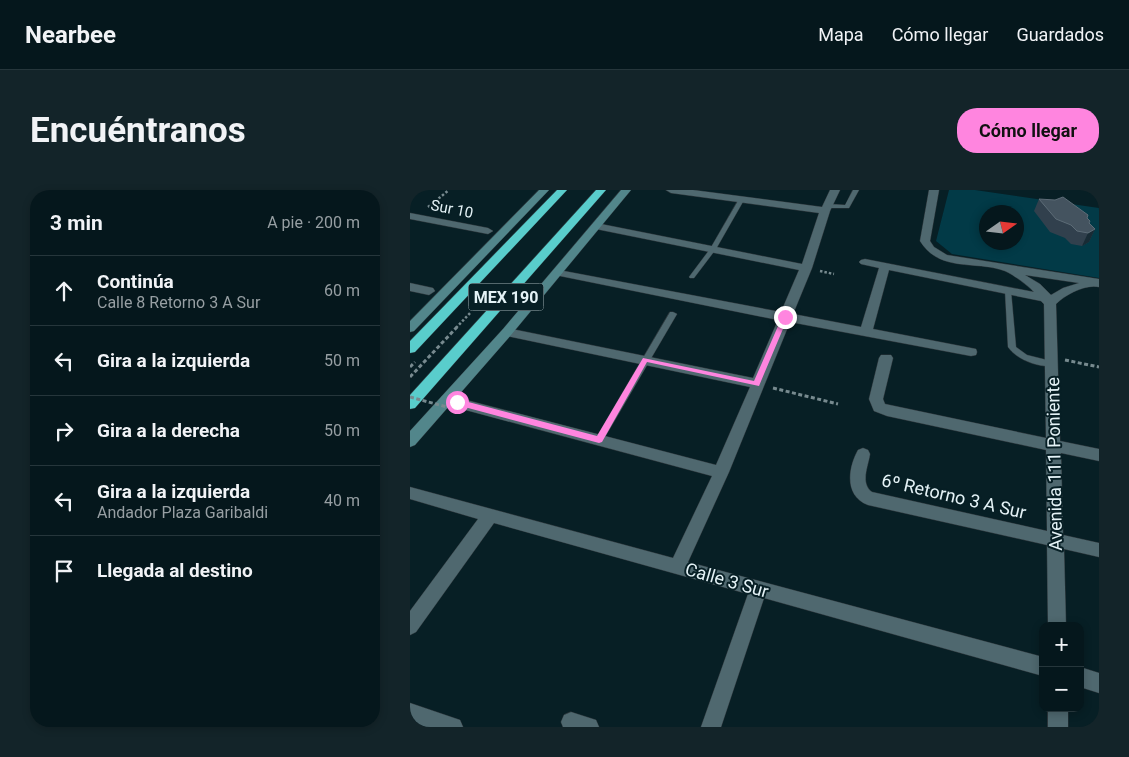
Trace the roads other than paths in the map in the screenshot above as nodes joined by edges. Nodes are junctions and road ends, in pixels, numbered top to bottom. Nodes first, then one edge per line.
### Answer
1 (544, 190) edge
2 (562, 190) edge
3 (601, 190) edge
4 (626, 190) edge
5 (671, 190) edge
6 (835, 190) edge
7 (856, 190) edge
8 (934, 190) edge
9 (741, 200) junction
10 (826, 208) junction
11 (410, 216) edge
12 (596, 226) junction
13 (488, 231) dead end
14 (713, 248) junction
15 (865, 262) dead end
16 (885, 266) junction
17 (806, 268) junction
18 (1011, 270) junction
19 (564, 274) dead end
20 (692, 277) dead end
21 (1098, 283) edge
22 (410, 286) edge
23 (429, 291) dead end
24 (1008, 291) junction
25 (1050, 299) junction
26 (673, 314) dead end
27 (785, 317) junction
28 (410, 328) edge
29 (866, 331) junction
30 (506, 332) junction
31 (410, 349) edge
32 (971, 352) dead end
33 (886, 358) dead end
34 (646, 360) junction
35 (1052, 361) junction
36 (757, 384) junction
37 (410, 404) edge
38 (447, 404) junction
39 (599, 440) junction
40 (410, 441) edge
41 (1053, 445) junction
42 (863, 454) dead end
43 (1099, 455) edge
44 (721, 472) junction
45 (410, 493) edge
46 (490, 515) junction
47 (1056, 540) junction
48 (1099, 550) edge
49 (678, 566) junction
50 (758, 589) junction
51 (1057, 622) edge
52 (410, 626) edge
53 (1039, 666) edge
54 (1084, 679) edge
55 (1099, 683) edge
56 (1058, 712) edge
57 (410, 713) edge
58 (453, 727) edge
59 (711, 727) edge
60 (1058, 727) edge

1 - 28 street
2 - 31 highway, MEX 190
3 - 37 highway, MEX 190
4 - 12 street
5 - 9 street
6 - 10 street
7 - 10 lane
8 - 18 street
9 - 10 street
9 - 14 lane
10 - 17 street
11 - 13 street, Sur 10
12 - 14 street
12 - 30 street
14 - 17 street
14 - 20 lane
15 - 16 street
16 - 24 street
16 - 29 street
17 - 27 street
18 - 21 street
18 - 25 street
19 - 27 street
21 - 25 street
22 - 23 street
24 - 25 street
24 - 35 lane
25 - 35 street, Avenida 111 Poniente
26 - 34 lane
27 - 29 street
27 - 36 street
29 - 32 street
30 - 34 street
30 - 38 street
33 - 41 street
34 - 36 street
34 - 39 lane
35 - 41 street, Avenida 111 Poniente
36 - 44 street
38 - 39 street
38 - 40 street
39 - 44 street
41 - 43 street
41 - 47 street, Avenida 111 Poniente
42 - 47 street, 6º Retorno 3 A Sur
44 - 49 street
45 - 46 street, Calle 3 Sur
46 - 49 street, Calle 3 Sur
46 - 52 street
47 - 48 street, 6º Retorno 3 A Sur
47 - 51 street, Avenida 111 Poniente
49 - 50 street, Calle 3 Sur
50 - 53 street, Calle 3 Sur
50 - 59 street
54 - 55 street
56 - 60 street
57 - 58 street

